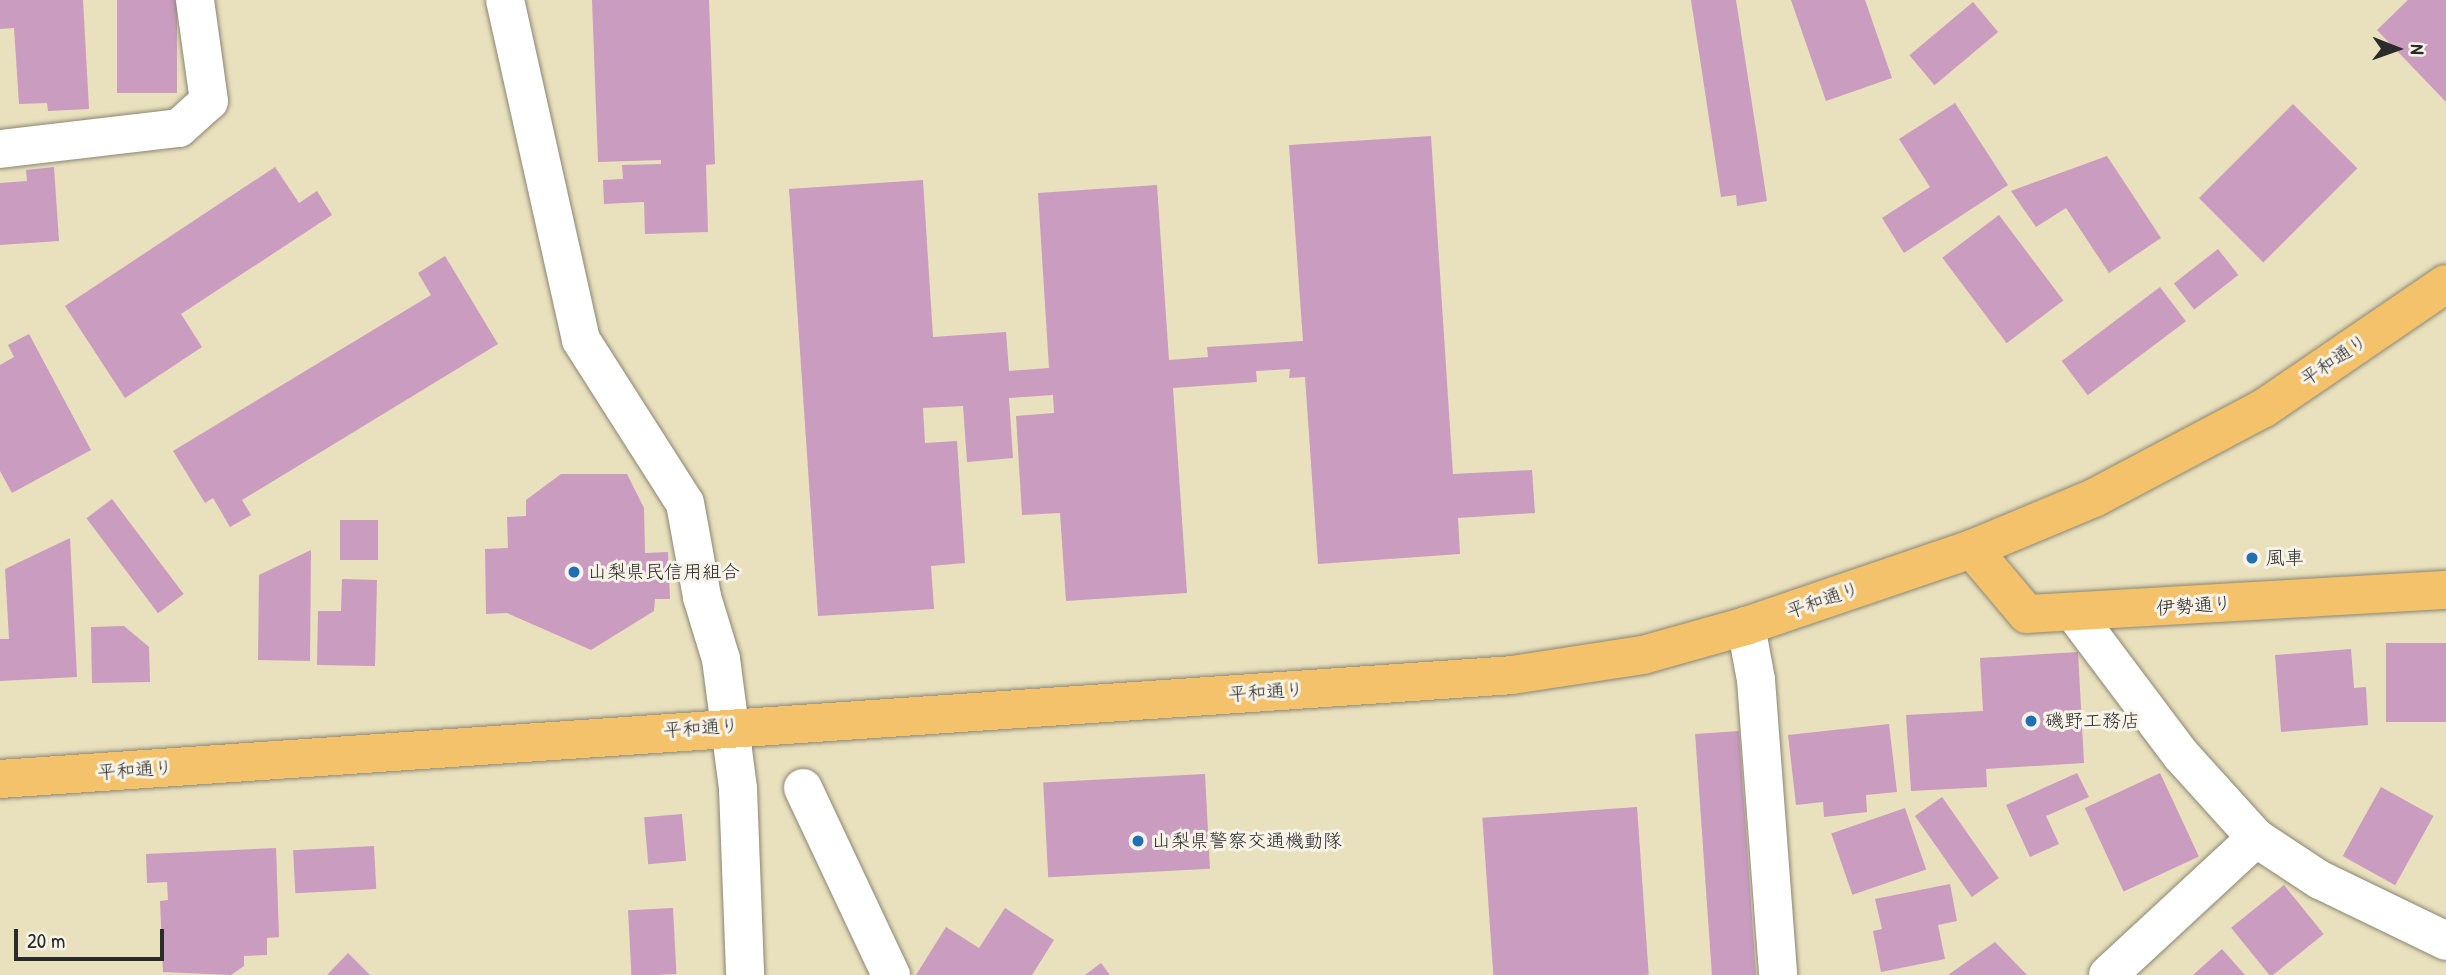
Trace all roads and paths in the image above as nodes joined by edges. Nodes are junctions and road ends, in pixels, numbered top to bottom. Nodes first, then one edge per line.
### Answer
1 (195, 0) edge
2 (505, 0) edge
3 (0, 149) edge
4 (2446, 284) edge
5 (1972, 549) junction
6 (2446, 590) edge
7 (2075, 614) junction
8 (1746, 626) junction
9 (730, 726) junction
10 (0, 779) edge
11 (803, 789) dead end
12 (2256, 838) junction
13 (2446, 941) edge
14 (745, 975) edge
15 (891, 975) edge
16 (1778, 975) edge
17 (2108, 975) edge

1 - 3 street
2 - 9 street
4 - 5 main road, 平和通り
5 - 7 main road, 伊勢通り
5 - 8 main road, 平和通り
6 - 7 main road, 伊勢通り
7 - 12 street
8 - 9 main road, 平和通り
8 - 16 street
9 - 10 main road, 平和通り
9 - 14 street
11 - 15 street
12 - 13 street
12 - 17 street

